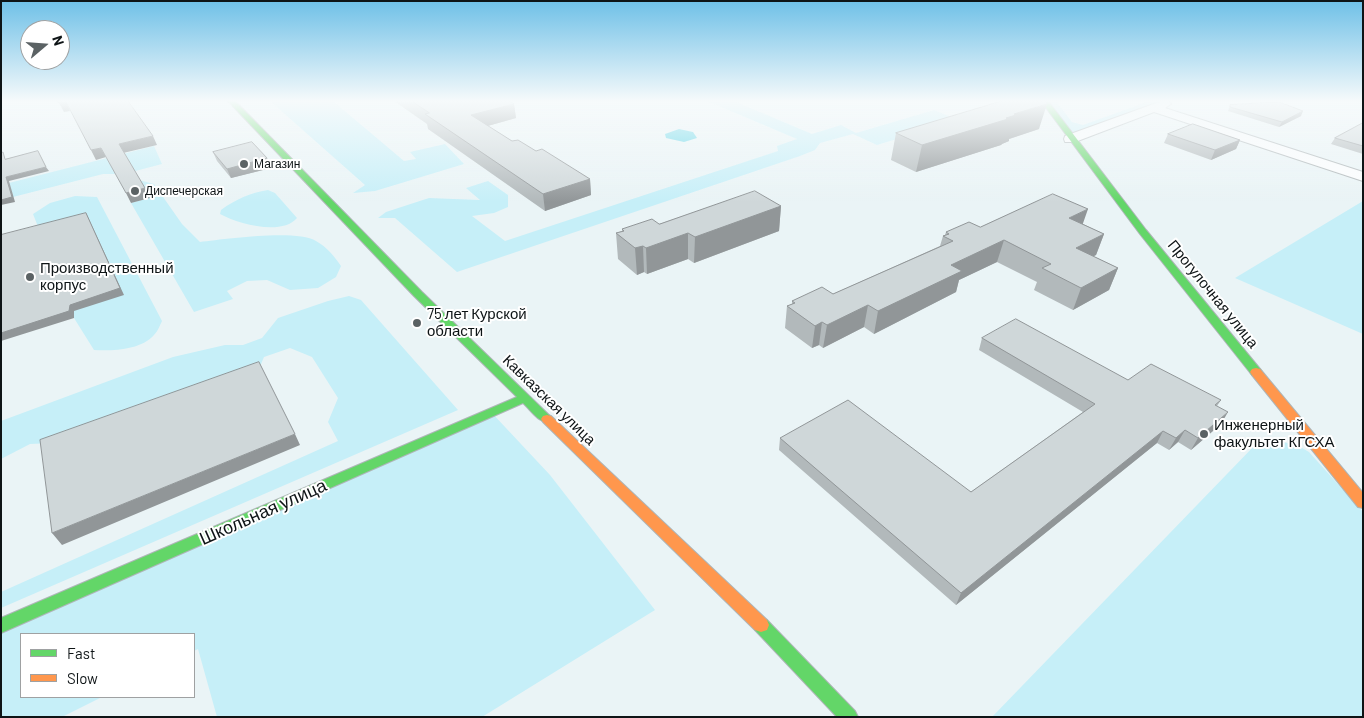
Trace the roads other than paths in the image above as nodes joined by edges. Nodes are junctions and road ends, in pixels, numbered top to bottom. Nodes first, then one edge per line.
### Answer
1 (263, 135) edge
2 (1068, 135) edge
3 (1080, 135) edge
4 (1234, 135) edge
5 (1070, 138) junction
6 (1363, 177) edge
7 (524, 398) junction
8 (1363, 503) edge
9 (1, 626) edge
10 (849, 717) edge

1 - 7 main road, Кавказская улица
2 - 5 main road, Прогулочная улица
3 - 5 street
4 - 6 street
5 - 8 main road, Прогулочная улица
7 - 9 main road, Школьная улица
7 - 10 main road, Кавказская улица

